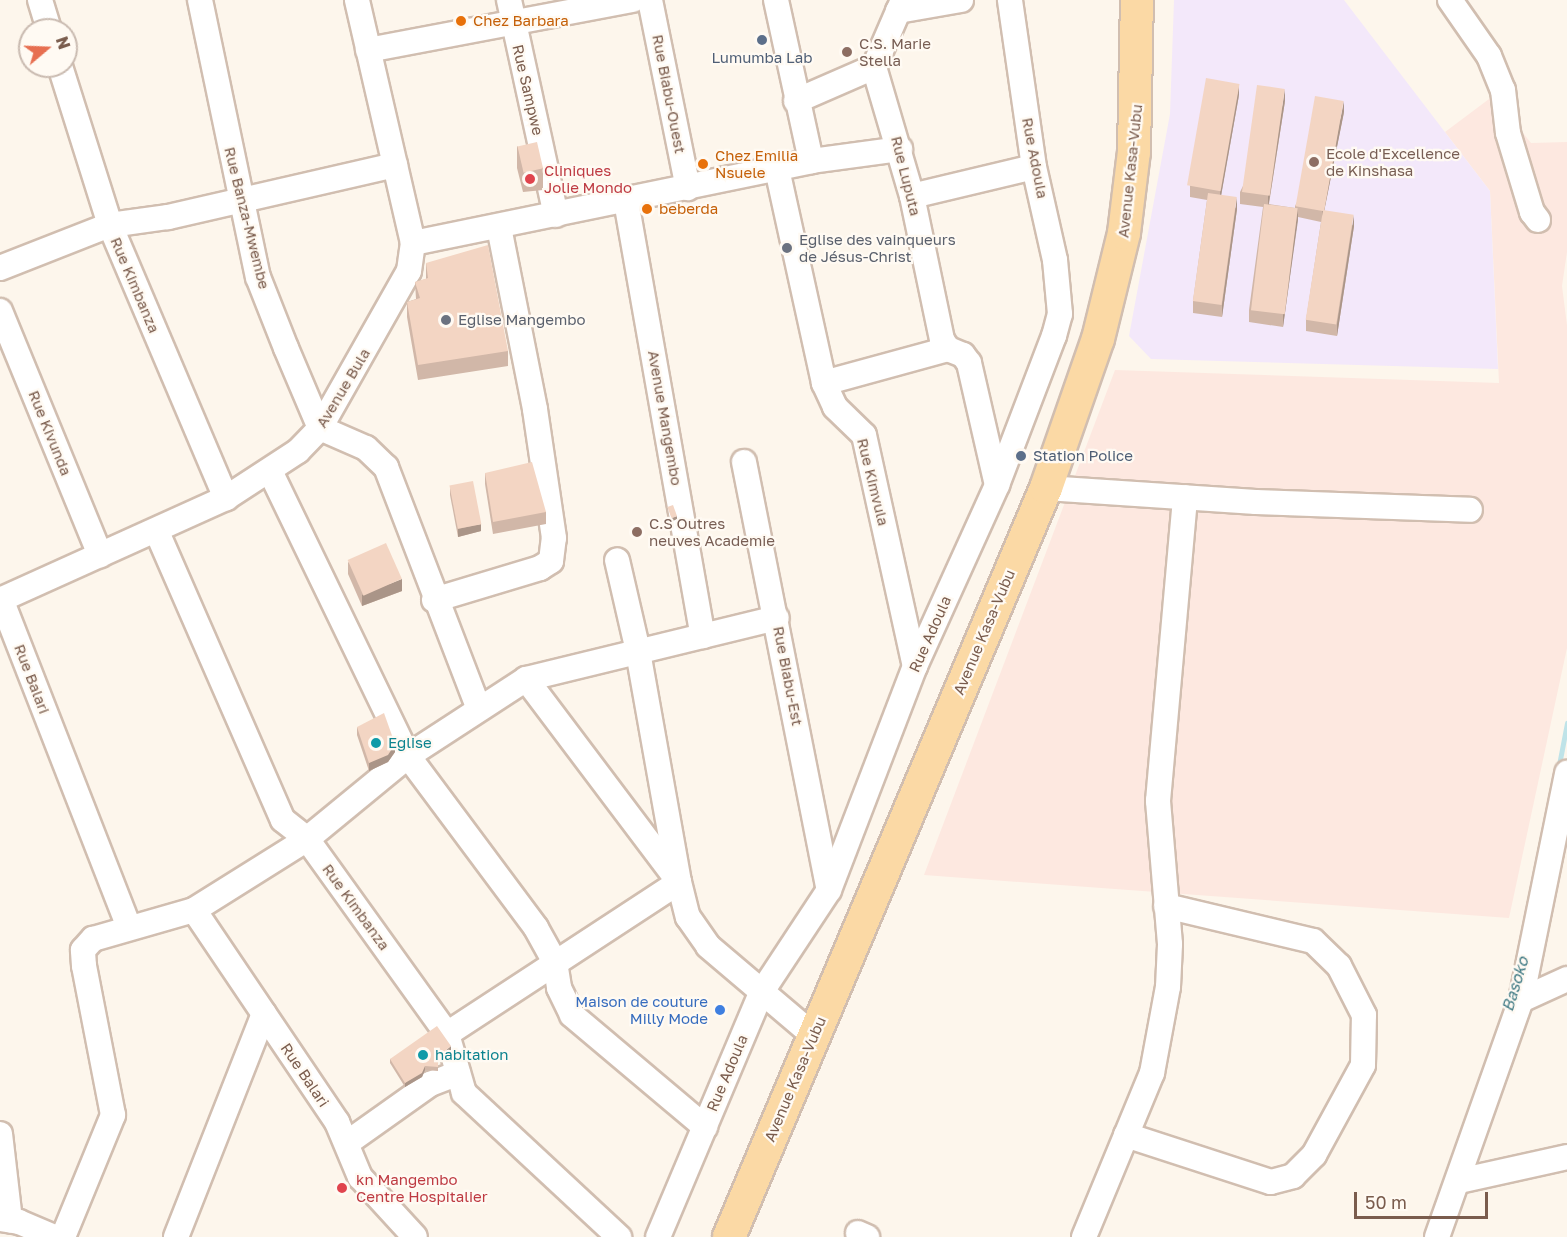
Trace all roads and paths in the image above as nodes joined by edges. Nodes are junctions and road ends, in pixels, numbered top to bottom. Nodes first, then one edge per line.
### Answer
1 (40, 0) edge
2 (200, 0) edge
3 (357, 0) edge
4 (632, 0) edge
5 (650, 0) edge
6 (776, 0) edge
7 (961, 0) edge
8 (1010, 0) edge
9 (1137, 0) edge
10 (1450, 0) edge
11 (901, 6) edge
12 (511, 11) edge
13 (45, 18) edge
14 (368, 50) junction
15 (874, 67) junction
16 (64, 78) edge
17 (796, 101) junction
18 (900, 148) junction
19 (811, 161) junction
20 (394, 165) junction
21 (1034, 167) junction
22 (777, 170) junction
23 (688, 188) junction
24 (912, 196) junction
25 (240, 201) junction
26 (626, 201) junction
27 (556, 215) junction
28 (1538, 220) dead end
29 (110, 225) junction
30 (499, 226) junction
31 (413, 243) junction
32 (0, 268) edge
33 (0, 311) edge
34 (948, 349) junction
35 (824, 383) junction
36 (320, 428) junction
37 (744, 462) dead end
38 (270, 471) junction
39 (997, 485) junction
40 (1046, 488) junction
41 (1185, 497) junction
42 (226, 498) junction
43 (1470, 510) dead end
44 (157, 532) junction
45 (100, 555) junction
46 (616, 560) dead end
47 (1, 599) edge
48 (434, 600) junction
49 (777, 618) junction
50 (703, 636) junction
51 (638, 651) junction
52 (915, 666) junction
53 (526, 679) junction
54 (478, 707) junction
55 (408, 756) junction
56 (1567, 773) edge
57 (307, 839) junction
58 (1559, 846) edge
59 (679, 882) junction
60 (829, 890) junction
61 (1166, 906) junction
62 (194, 910) junction
63 (129, 927) junction
64 (555, 962) junction
65 (1567, 979) edge
66 (761, 993) junction
67 (1521, 1000) junction
68 (264, 1014) junction
69 (447, 1034) junction
70 (813, 1035) junction
71 (458, 1073) junction
72 (705, 1127) junction
73 (0, 1134) edge
74 (1126, 1135) junction
75 (347, 1143) junction
76 (1567, 1157) edge
77 (1459, 1181) junction
78 (5, 1220) edge
79 (404, 1233) edge
80 (55, 1237) edge
81 (63, 1237) edge
82 (176, 1237) edge
83 (619, 1237) edge
84 (658, 1237) edge
85 (729, 1237) edge
86 (1084, 1237) edge
87 (1437, 1237) edge

1 - 13 street
2 - 25 street, Rue Banza-Mwembe
3 - 14 street, Avenue Bula
4 - 12 street
5 - 23 street, Rue Biabu-Ouest
6 - 17 street
7 - 11 street
8 - 21 street, Rue Adoula
9 - 40 main road, Avenue Kasa-Vubu
10 - 28 street
11 - 15 street
12 - 14 street
12 - 27 street, Rue Sampwe
14 - 20 street, Avenue Bula
15 - 17 street
15 - 18 street, Rue Luputa
16 - 29 street, Rue Kimbanza
17 - 19 street
18 - 19 street
18 - 24 street, Rue Luputa
19 - 22 street
20 - 25 street
20 - 31 street, Avenue Bula
21 - 24 street
21 - 39 street, Rue Adoula
22 - 23 street
22 - 35 street, Rue Kimvula
23 - 26 street
24 - 34 street, Rue Luputa
25 - 29 street
25 - 36 street, Rue Banza-Mwembe
26 - 27 street
26 - 50 street, Avenue Mangembo
27 - 30 street
29 - 32 street
29 - 42 street, Rue Kimbanza
30 - 31 street
30 - 48 street
31 - 36 street, Avenue Bula
33 - 45 street, Rue Kivunda
34 - 35 street
34 - 39 street
35 - 52 street, Rue Kimvula
36 - 38 street, Avenue Bula
36 - 48 street
37 - 49 street, Rue Biabu-Est
38 - 42 street, Avenue Bula
38 - 55 street
39 - 52 street, Rue Adoula
40 - 41 street
40 - 70 main road, Avenue Kasa-Vubu
41 - 43 street
41 - 61 street
42 - 44 street, Avenue Bula
44 - 45 street, Avenue Bula
44 - 57 street, Rue Kimbanza
45 - 47 street, Avenue Bula
46 - 51 street
47 - 63 street, Rue Balari
48 - 54 street
49 - 50 street
49 - 60 street, Rue Biabu-Est
50 - 51 street
51 - 53 street
51 - 59 street
52 - 60 street, Rue Adoula
53 - 54 street
53 - 59 street
54 - 55 street
55 - 57 street
55 - 64 street
56 - 58 street
57 - 62 street
57 - 69 street, Rue Kimbanza
58 - 67 street
59 - 64 street
59 - 66 street
60 - 66 street, Rue Adoula
61 - 74 street
61 - 74 street
62 - 63 street
62 - 68 street, Rue Balari
63 - 81 street
64 - 69 street
64 - 72 street
65 - 67 street
66 - 70 street
66 - 72 street, Rue Adoula
67 - 77 street
68 - 75 street, Rue Balari
68 - 82 street
69 - 71 street, Rue Kimbanza
70 - 85 main road, Avenue Kasa-Vubu
71 - 75 street
71 - 83 street, Rue Kimbanza
72 - 84 street, Rue Adoula
73 - 78 street
74 - 86 street
75 - 79 street, Rue Balari
76 - 77 street
77 - 87 street
78 - 80 street

